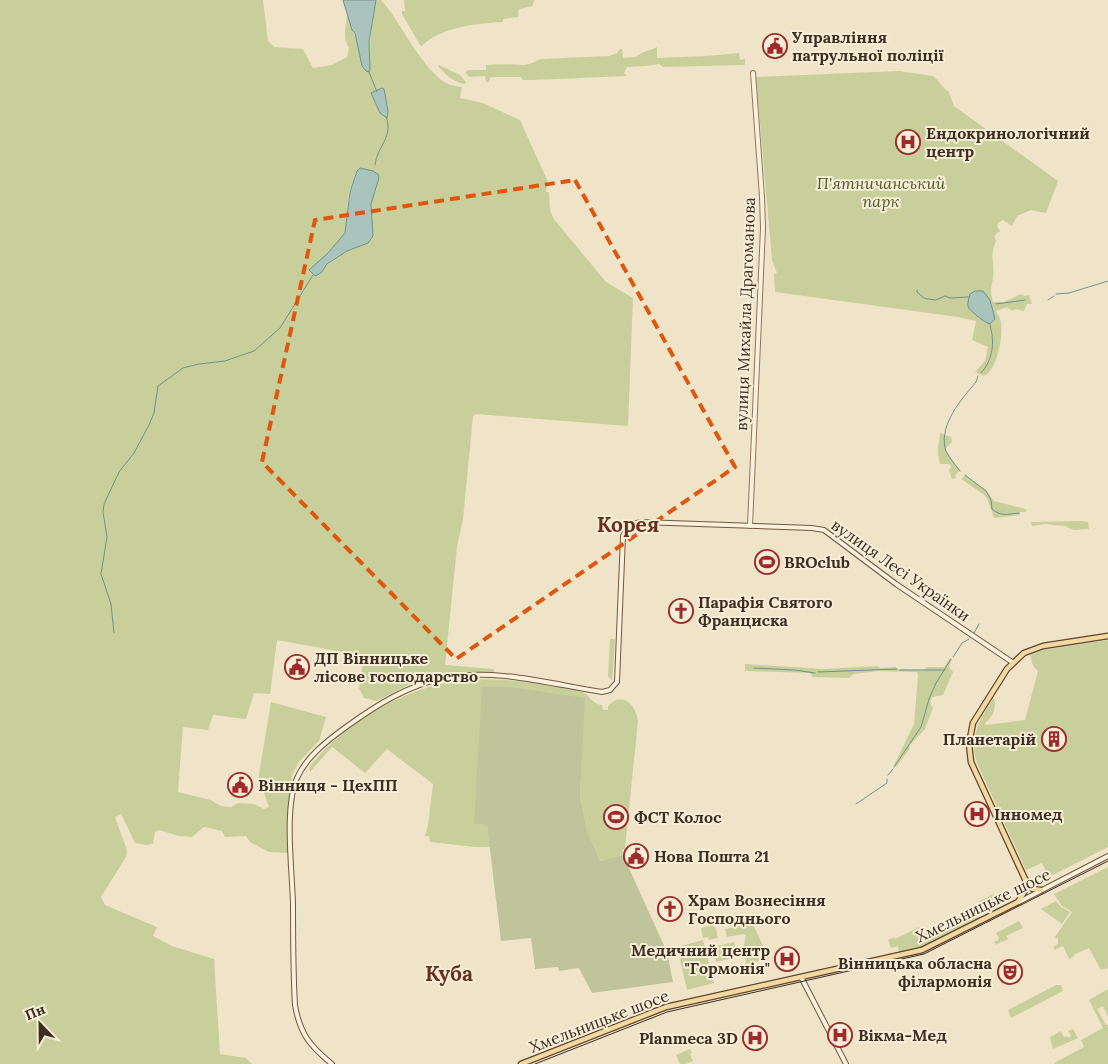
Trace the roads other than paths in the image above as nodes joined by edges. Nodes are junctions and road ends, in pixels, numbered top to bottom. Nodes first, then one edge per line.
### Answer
1 (754, 73) dead end
2 (750, 526) junction
3 (1108, 636) edge
4 (1012, 662) junction
5 (1108, 856) edge
6 (1025, 879) junction
7 (1041, 890) junction
8 (1018, 902) junction
9 (801, 977) junction
10 (332, 1064) edge
11 (521, 1064) edge
12 (846, 1064) edge

1 - 2 main road, вулиця Михайла Драгоманова
2 - 4 main road, вулиця Лесі Українки
2 - 10 main road, вулиця Лесі Українки
3 - 4 main road
4 - 6 main road
5 - 7 main road, Хмельницьке шосе
6 - 7 main road
6 - 8 main road
7 - 8 main road, Хмельницьке шосе
8 - 9 main road, Хмельницьке шосе
9 - 11 main road, Хмельницьке шосе
9 - 12 main road

